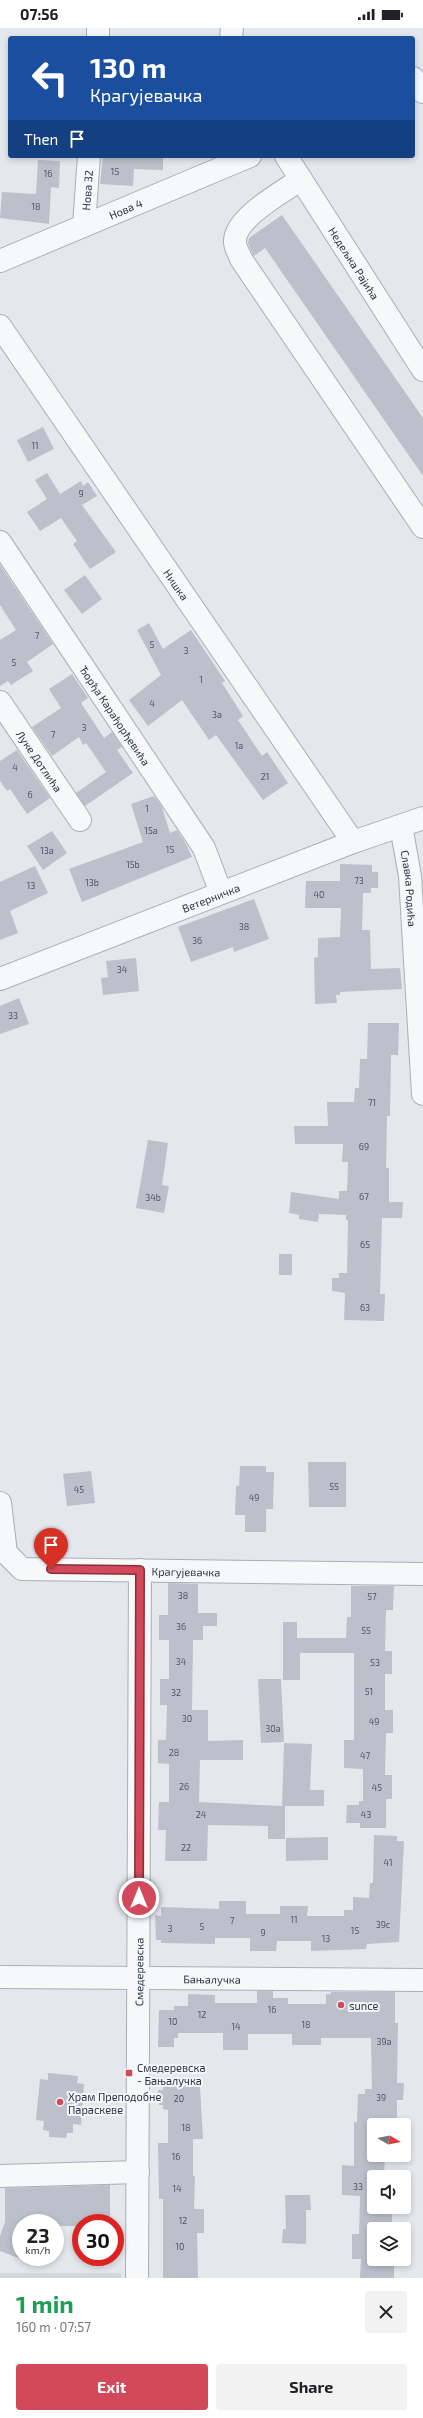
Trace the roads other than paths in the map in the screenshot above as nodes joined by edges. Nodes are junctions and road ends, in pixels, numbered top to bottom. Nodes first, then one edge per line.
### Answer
1 (415, 81) edge
2 (423, 92) edge
3 (89, 158) edge
4 (241, 158) edge
5 (287, 158) edge
6 (222, 162) edge
7 (301, 179) junction
8 (84, 225) junction
9 (0, 261) edge
10 (0, 326) edge
11 (423, 370) edge
12 (423, 527) edge
13 (0, 542) edge
14 (0, 702) edge
15 (423, 818) edge
16 (80, 820) dead end
17 (401, 826) junction
18 (353, 842) junction
19 (221, 893) junction
20 (0, 978) edge
21 (423, 1094) edge
22 (0, 1503) edge
23 (140, 1570) junction
24 (423, 1574) edge
25 (0, 1977) edge
26 (139, 1977) junction
27 (423, 1980) edge
28 (138, 2172) junction
29 (0, 2176) edge
30 (137, 2278) edge

1 - 2 street
3 - 8 street, Нова 32
4 - 6 street, Нова 4
5 - 7 street, Недељка Рајића
6 - 8 street, Нова 4
7 - 11 street, Недељка Рајића
7 - 12 street
8 - 9 street, Нова 4
10 - 18 street, Нишка
13 - 19 street, Ђорђа Карађорђевића
14 - 16 street, Луке Дотлића
15 - 17 street, Ветерничка
17 - 18 street, Ветерничка
17 - 21 street, Славка Родића
18 - 19 street, Ветерничка
19 - 20 street, Ветерничка
22 - 23 street, Крагујевачка
23 - 24 street, Крагујевачка
23 - 26 street, Смедеревска
25 - 26 street, Бањалучка
26 - 27 street, Бањалучка
26 - 28 street, Смедеревска
28 - 29 street
28 - 30 street, Смедеревска

